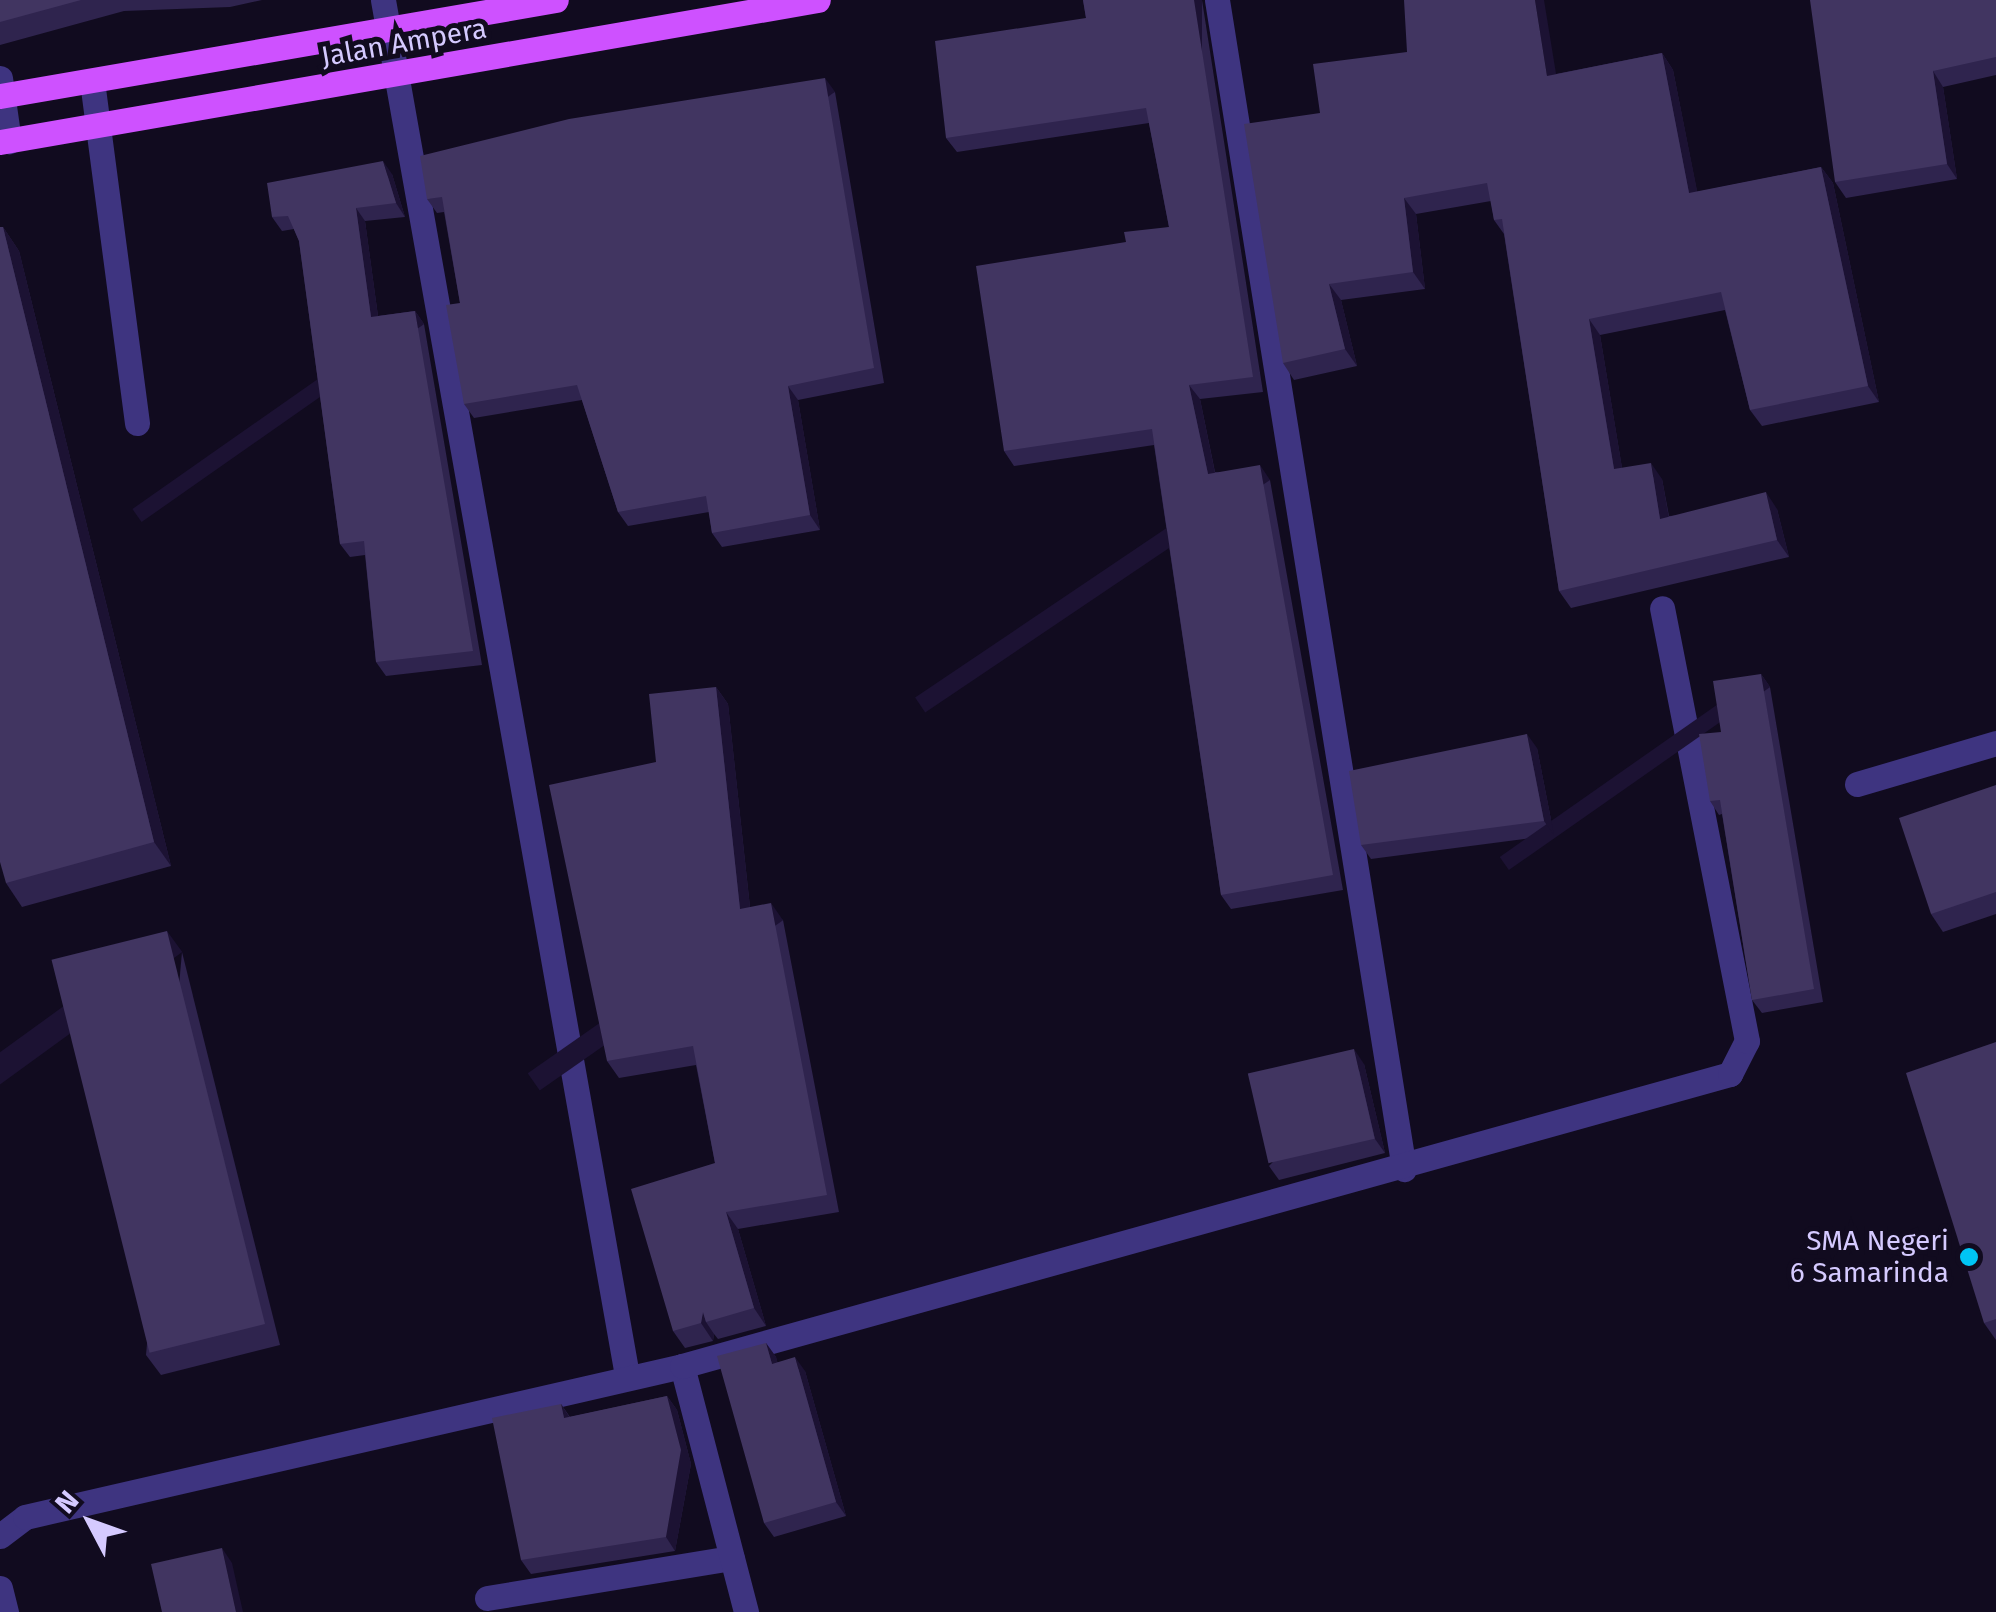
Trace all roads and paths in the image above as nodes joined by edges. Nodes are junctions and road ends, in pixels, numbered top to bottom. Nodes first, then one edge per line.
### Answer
1 (382, 0) edge
2 (556, 0) edge
3 (818, 0) edge
4 (1218, 0) edge
5 (390, 34) junction
6 (396, 76) junction
7 (92, 81) junction
8 (1, 90) edge
9 (98, 126) junction
10 (4, 142) edge
11 (138, 422) dead end
12 (1662, 608) dead end
13 (1996, 743) edge
14 (1857, 784) dead end
15 (1404, 1169) junction
16 (682, 1366) junction
17 (627, 1375) junction
18 (0, 1536) edge
19 (732, 1558) junction
20 (0, 1588) edge
21 (488, 1598) dead end
22 (6, 1612) edge
23 (746, 1612) edge

1 - 5 street
2 - 5 main road, Jalan Ampera
3 - 6 main road, Jalan Ampera
4 - 15 street
5 - 6 street
5 - 7 main road, Jalan Ampera
6 - 9 main road, Jalan Ampera
6 - 17 street
7 - 8 main road, Jalan Ampera
7 - 9 street
8 - 10 street
9 - 10 main road, Jalan Ampera
9 - 11 street
12 - 15 street
13 - 14 street
15 - 16 street
16 - 17 street
16 - 19 street
17 - 18 street
19 - 21 street
19 - 23 street
20 - 22 street

